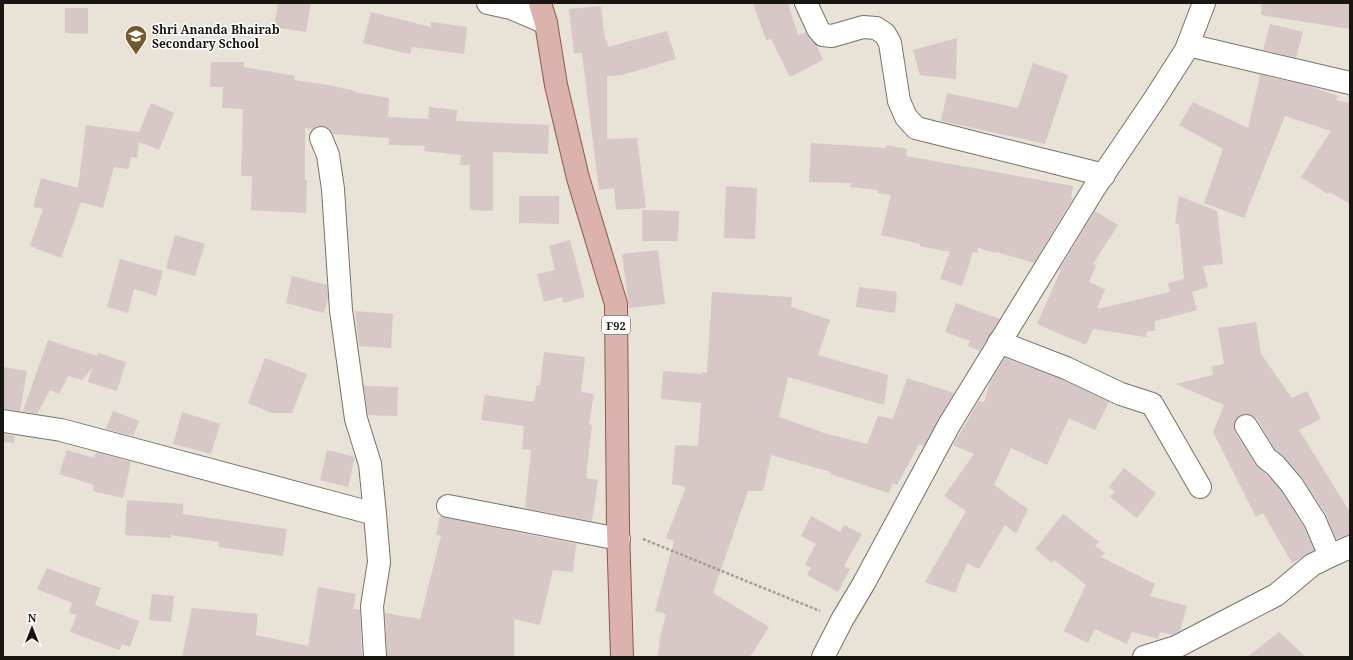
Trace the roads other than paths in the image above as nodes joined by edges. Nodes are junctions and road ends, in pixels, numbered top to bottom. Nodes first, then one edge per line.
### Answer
1 (488, 3) edge
2 (806, 3) edge
3 (1204, 3) edge
4 (543, 13) edge
5 (1188, 45) junction
6 (1350, 83) edge
7 (321, 138) dead end
8 (1104, 175) junction
9 (999, 342) junction
10 (3, 421) edge
11 (1246, 426) dead end
12 (1200, 487) dead end
13 (448, 506) dead end
14 (375, 514) junction
15 (619, 534) junction
16 (1350, 547) edge
17 (1330, 556) junction
18 (375, 657) edge
19 (622, 657) edge
20 (823, 657) edge
21 (1144, 657) edge

1 - 4 street
2 - 8 street
3 - 5 street
4 - 15 main road, F92
5 - 6 street
5 - 8 street
7 - 14 street
8 - 9 street
9 - 12 street
9 - 20 street
10 - 14 street
11 - 17 street
13 - 15 street
14 - 18 street
15 - 19 main road, F92
16 - 17 street
17 - 21 street

